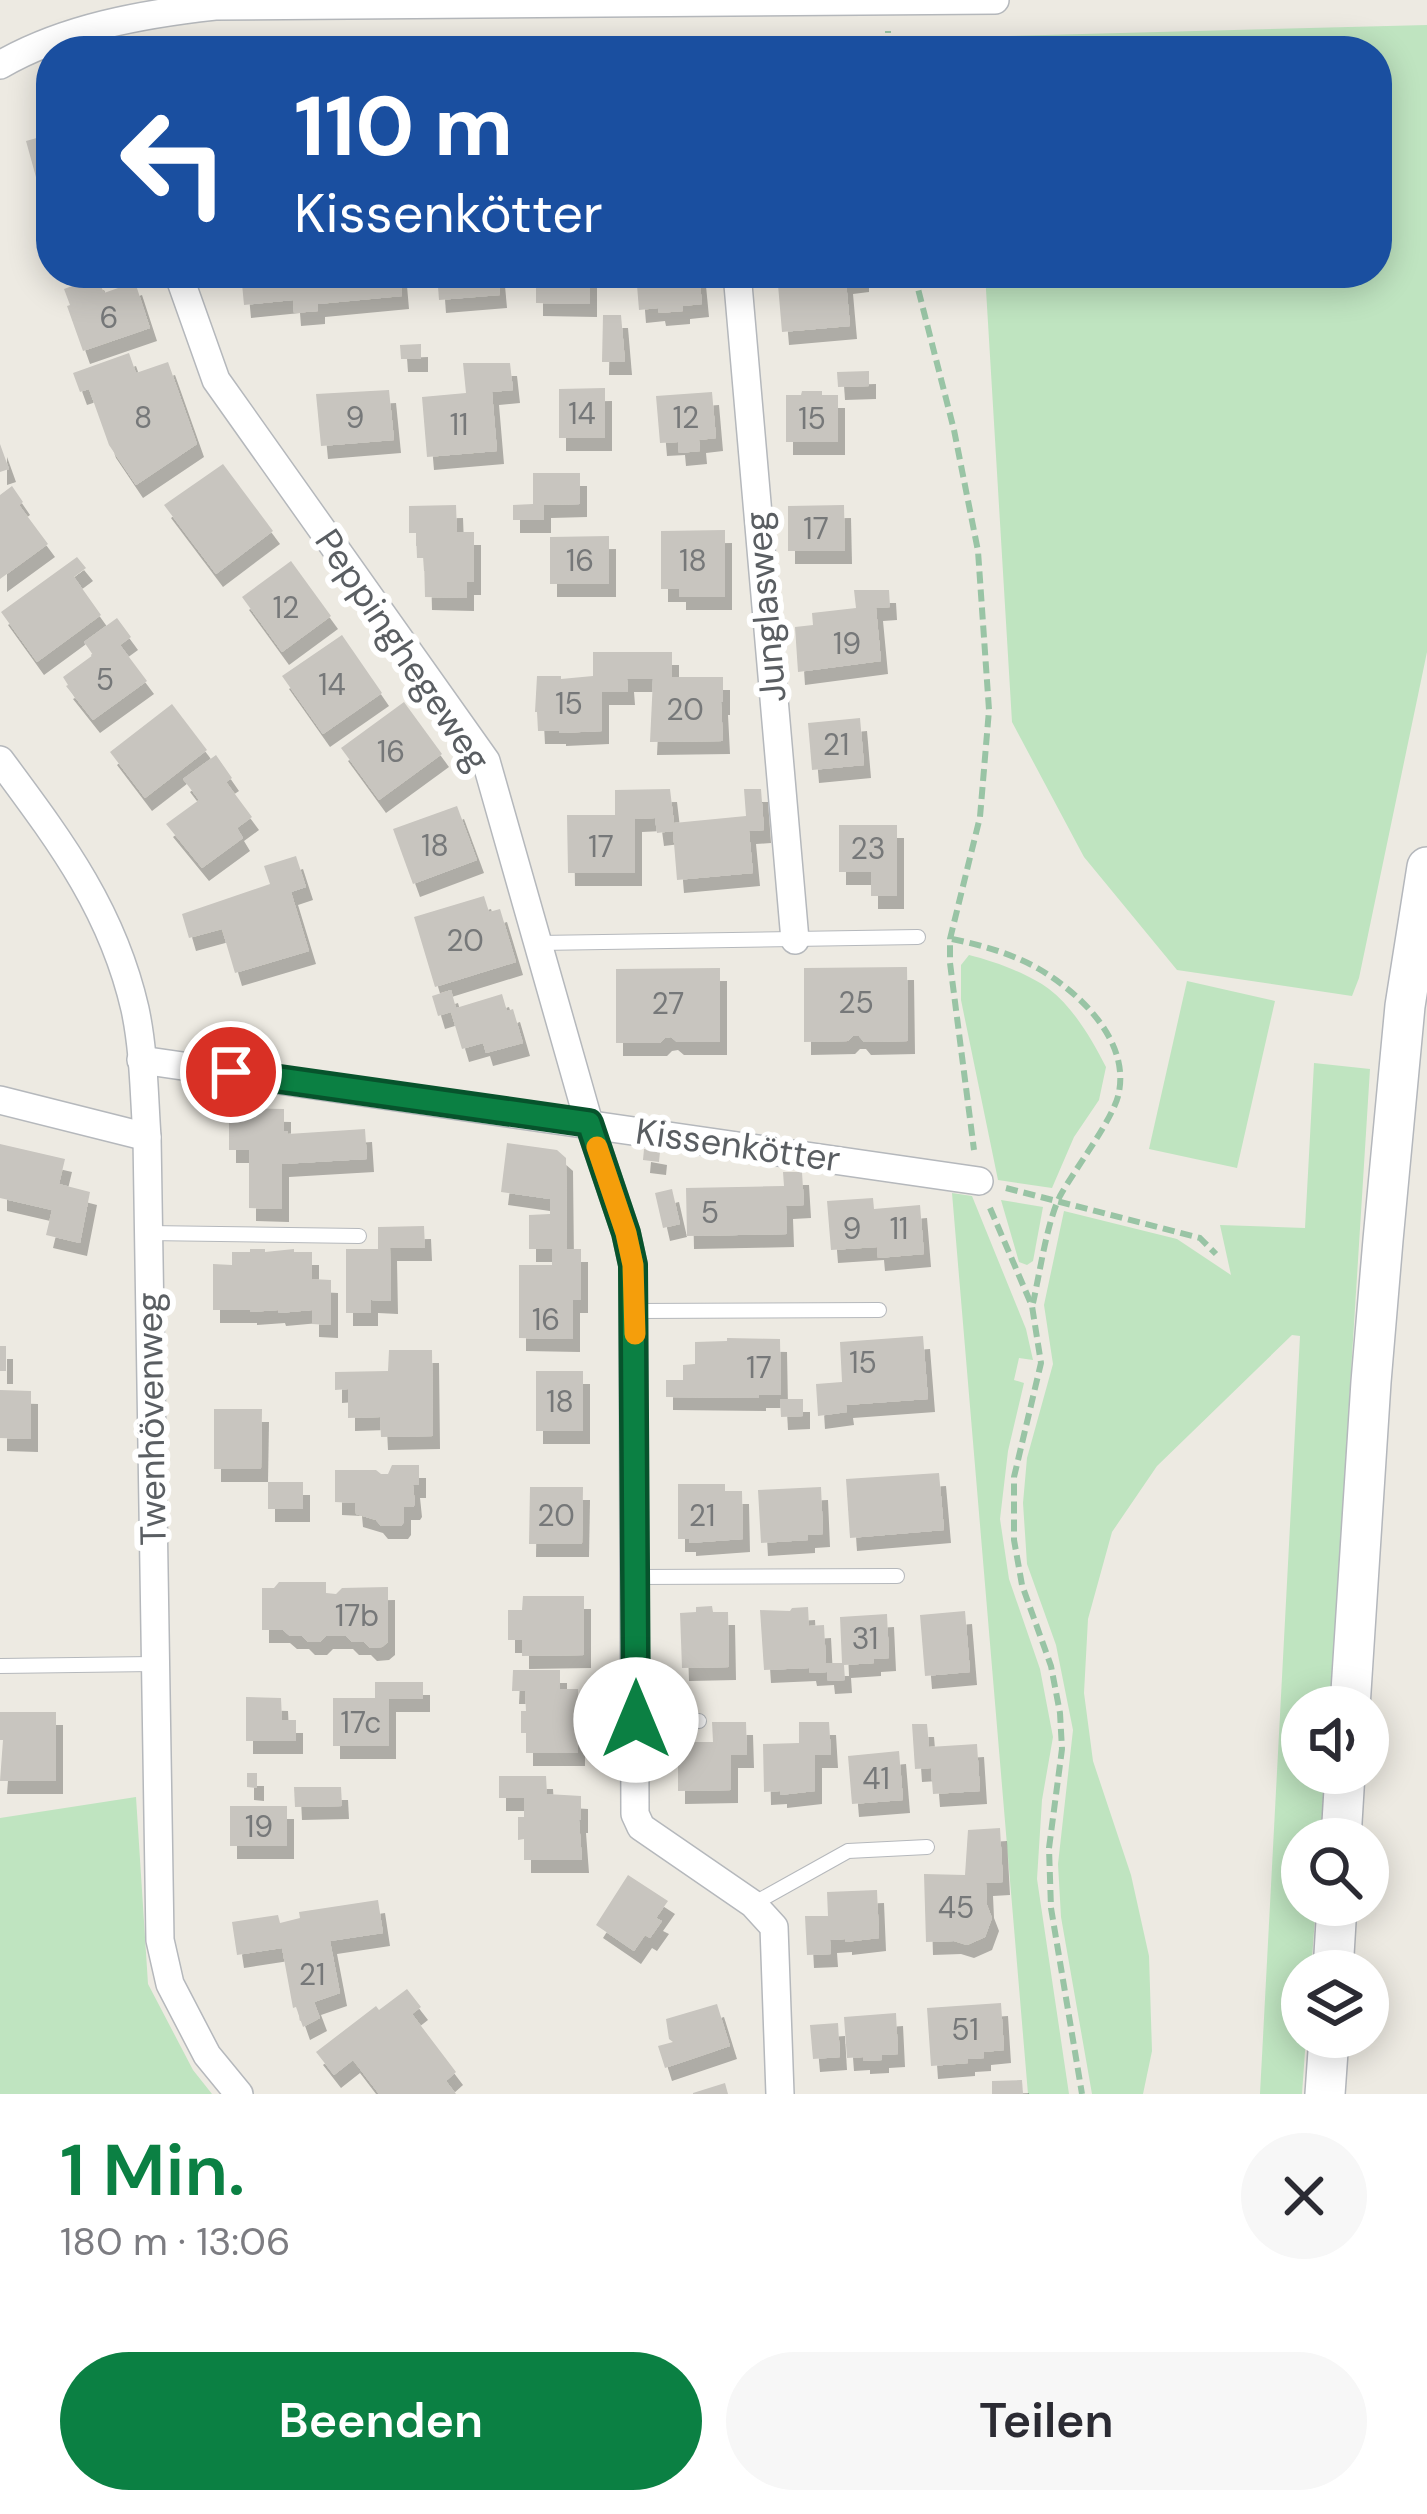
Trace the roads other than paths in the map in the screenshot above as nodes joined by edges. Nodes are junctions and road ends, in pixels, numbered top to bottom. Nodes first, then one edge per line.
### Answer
1 (995, 0) edge
2 (105, 36) edge
3 (36, 51) edge
4 (0, 65) edge
5 (183, 288) edge
6 (738, 288) edge
7 (0, 760) edge
8 (1427, 867) edge
9 (917, 937) road end
10 (795, 940) junction
11 (539, 943) junction
12 (141, 1060) junction
13 (0, 1100) edge
14 (589, 1123) junction
15 (147, 1138) junction
16 (979, 1181) road end
17 (148, 1233) junction
18 (359, 1237) dead end
19 (879, 1310) dead end
20 (635, 1311) junction
21 (897, 1576) dead end
22 (636, 1577) junction
23 (153, 1664) junction
24 (0, 1666) edge
25 (1351, 1686) edge
26 (636, 1720) junction
27 (699, 1721) dead end
28 (927, 1847) dead end
29 (753, 1904) junction
30 (1328, 2058) edge
31 (239, 2094) edge
32 (780, 2094) edge
33 (1325, 2094) edge

1 - 2 street
3 - 4 street
5 - 11 street, Peppinghegeweg
6 - 10 street, Junglasweg
7 - 12 street, Twenhövenweg
8 - 25 main road
9 - 10 lane
10 - 11 lane
11 - 14 street, Peppinghegeweg
12 - 14 street, Kissenkötter
12 - 15 street, Twenhövenweg
13 - 15 street
14 - 16 street, Kissenkötter
14 - 20 street, Peppinghegeweg
15 - 17 street, Twenhövenweg
17 - 18 lane
17 - 23 street, Twenhövenweg
19 - 20 lane
20 - 22 street, Peppinghegeweg
21 - 22 lane
22 - 26 street, Peppinghegeweg
23 - 24 lane
23 - 31 street, Twenhövenweg
26 - 27 lane
26 - 29 street, Peppinghegeweg
28 - 29 lane
29 - 32 street
30 - 33 main road

